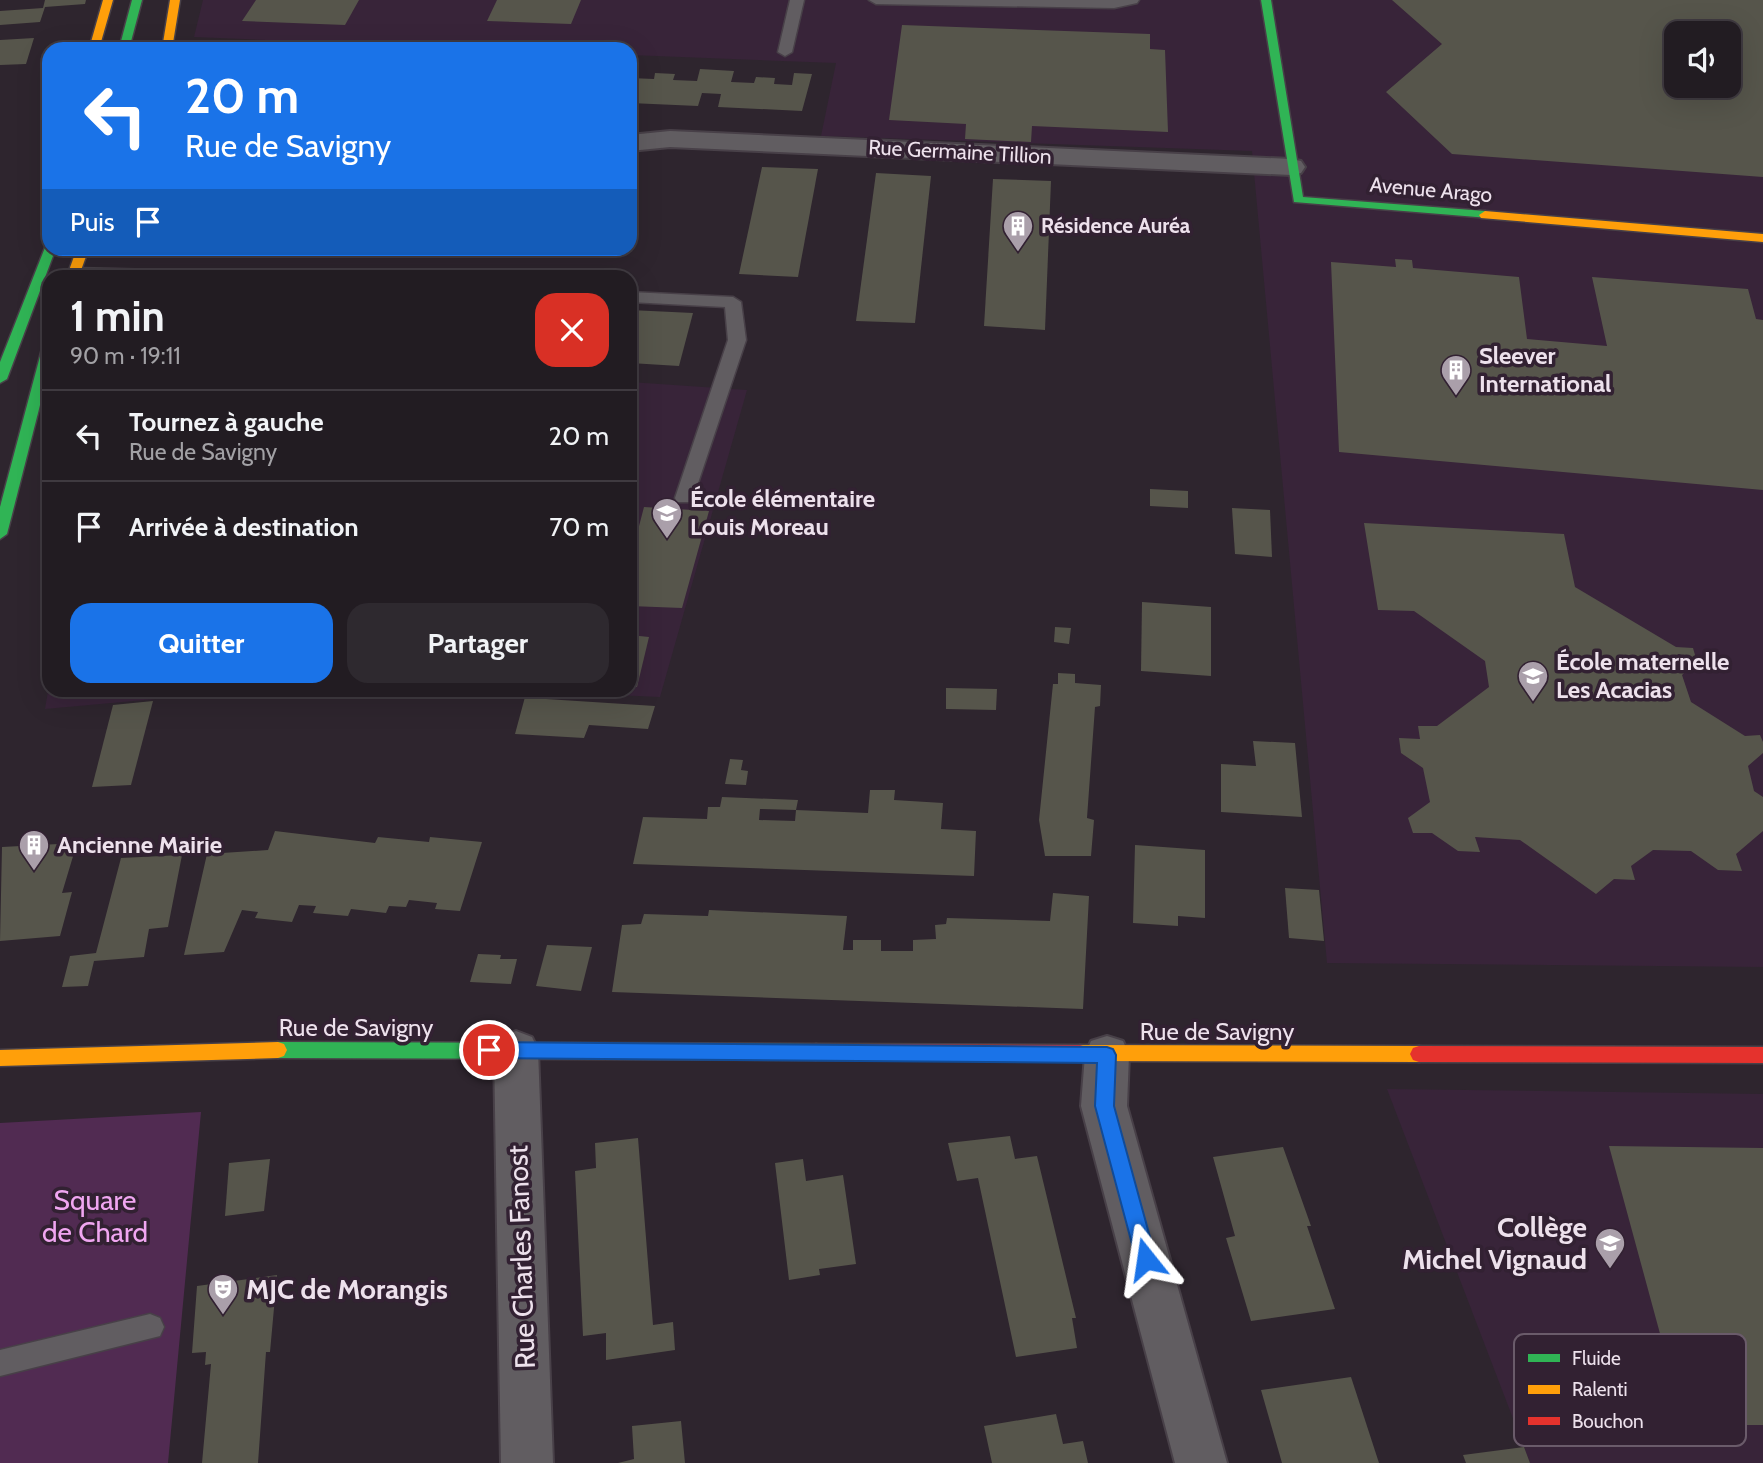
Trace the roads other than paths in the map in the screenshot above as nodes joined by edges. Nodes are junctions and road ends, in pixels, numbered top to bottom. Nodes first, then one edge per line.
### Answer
1 (108, 0) edge
2 (137, 0) edge
3 (175, 0) edge
4 (797, 0) edge
5 (876, 0) edge
6 (1132, 0) edge
7 (1266, 0) edge
8 (96, 42) edge
9 (126, 42) edge
10 (168, 42) edge
11 (785, 52) dead end
12 (637, 142) edge
13 (1291, 167) junction
14 (1763, 238) edge
15 (47, 256) edge
16 (637, 297) edge
17 (42, 372) edge
18 (0, 379) edge
19 (684, 498) dead end
20 (0, 534) edge
21 (516, 1050) junction
22 (1107, 1055) junction
23 (1763, 1055) edge
24 (0, 1058) edge
25 (150, 1327) dead end
26 (0, 1363) edge
27 (527, 1463) edge
28 (1201, 1463) edge

1 - 8 street
2 - 9 street
3 - 10 street
4 - 11 lane
5 - 6 lane
7 - 13 street, Avenue Arago
12 - 13 street, Rue Germaine Tillion
13 - 14 street, Avenue Arago
15 - 18 street
16 - 19 lane
17 - 20 street
21 - 22 street, Rue de Savigny
21 - 24 street, Rue de Savigny
21 - 27 street, Rue Charles Fanost
22 - 23 street, Rue de Savigny
22 - 28 street
25 - 26 lane

